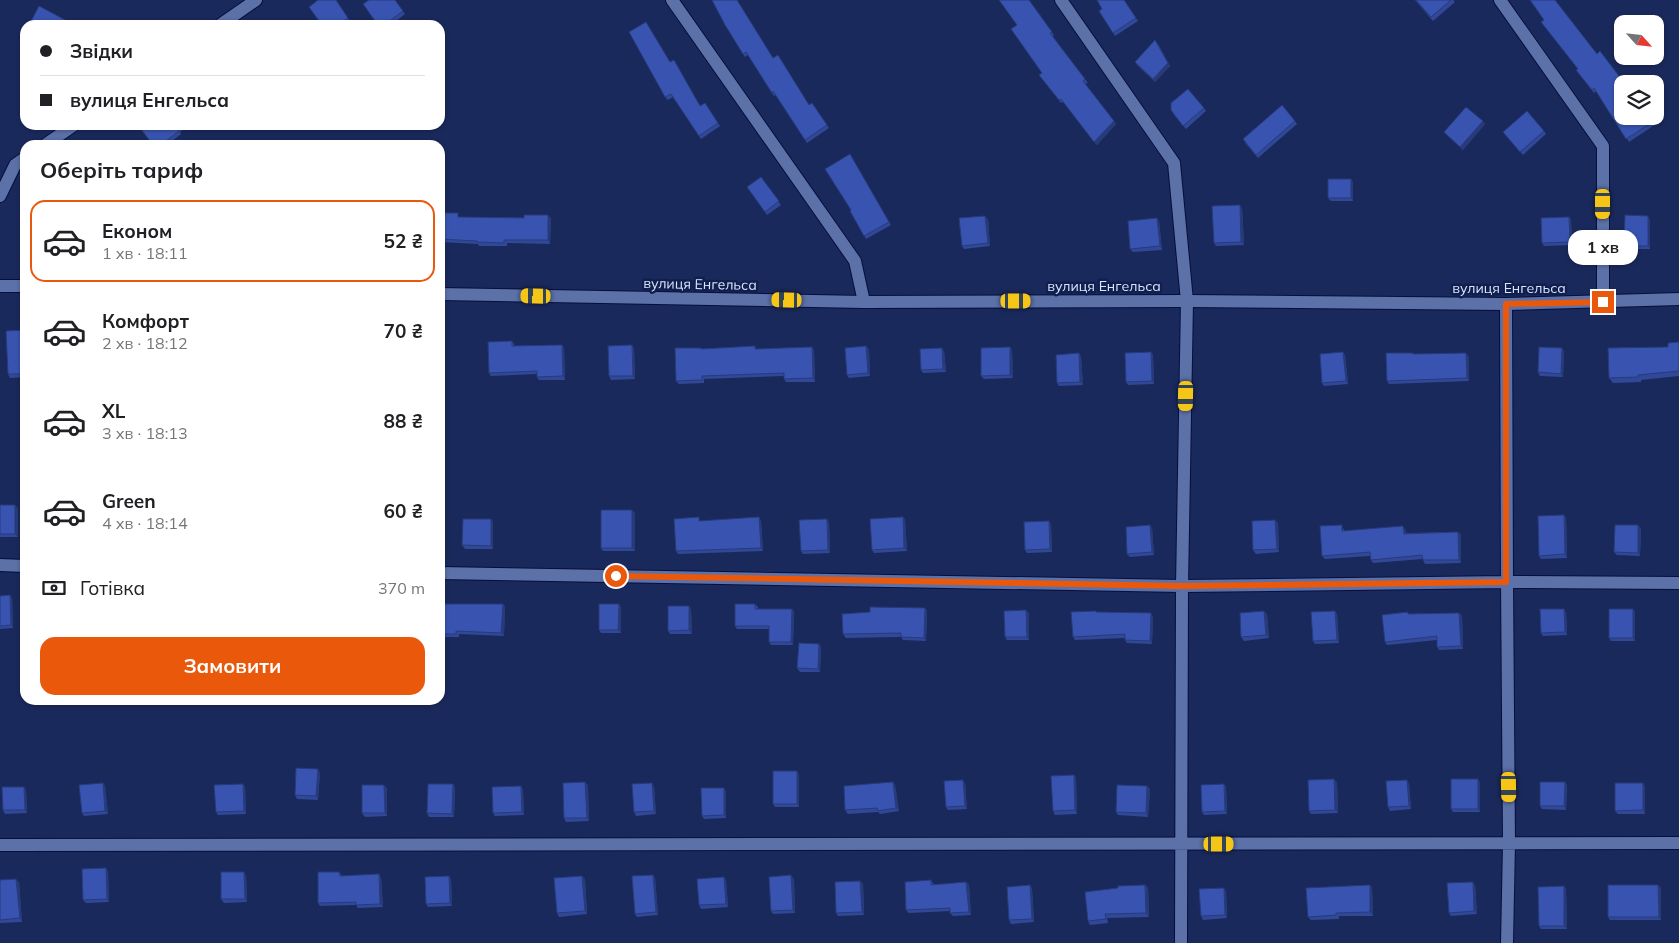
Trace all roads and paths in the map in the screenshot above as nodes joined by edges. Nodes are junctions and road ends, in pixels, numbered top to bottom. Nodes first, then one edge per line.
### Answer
1 (256, 0) edge
2 (672, 0) edge
3 (1061, 0) edge
4 (1500, 0) edge
5 (227, 20) edge
6 (67, 130) edge
7 (52, 140) edge
8 (20, 162) edge
9 (0, 196) edge
10 (0, 286) edge
11 (20, 286) edge
12 (445, 294) edge
13 (1679, 299) edge
14 (1187, 301) junction
15 (864, 302) junction
16 (1603, 302) junction
17 (1506, 304) junction
18 (0, 565) edge
19 (20, 566) edge
20 (445, 573) edge
21 (1506, 582) junction
22 (1679, 583) edge
23 (1182, 586) junction
24 (1509, 843) junction
25 (1679, 843) edge
26 (1181, 844) junction
27 (0, 845) edge
28 (1181, 943) edge
29 (1507, 943) edge

1 - 5 street
2 - 15 street
3 - 14 street
4 - 16 street
6 - 7 street
8 - 9 street
10 - 11 street
12 - 15 street, вулиця Енгельса
13 - 16 street, вулиця Енгельса
14 - 15 street, вулиця Енгельса
14 - 17 street, вулиця Енгельса
14 - 23 street
16 - 17 street, вулиця Енгельса
17 - 21 street
18 - 19 street
20 - 23 street
21 - 22 street
21 - 23 street
21 - 24 street
23 - 26 street
24 - 25 street
24 - 26 street
24 - 29 street
26 - 27 street
26 - 28 street

